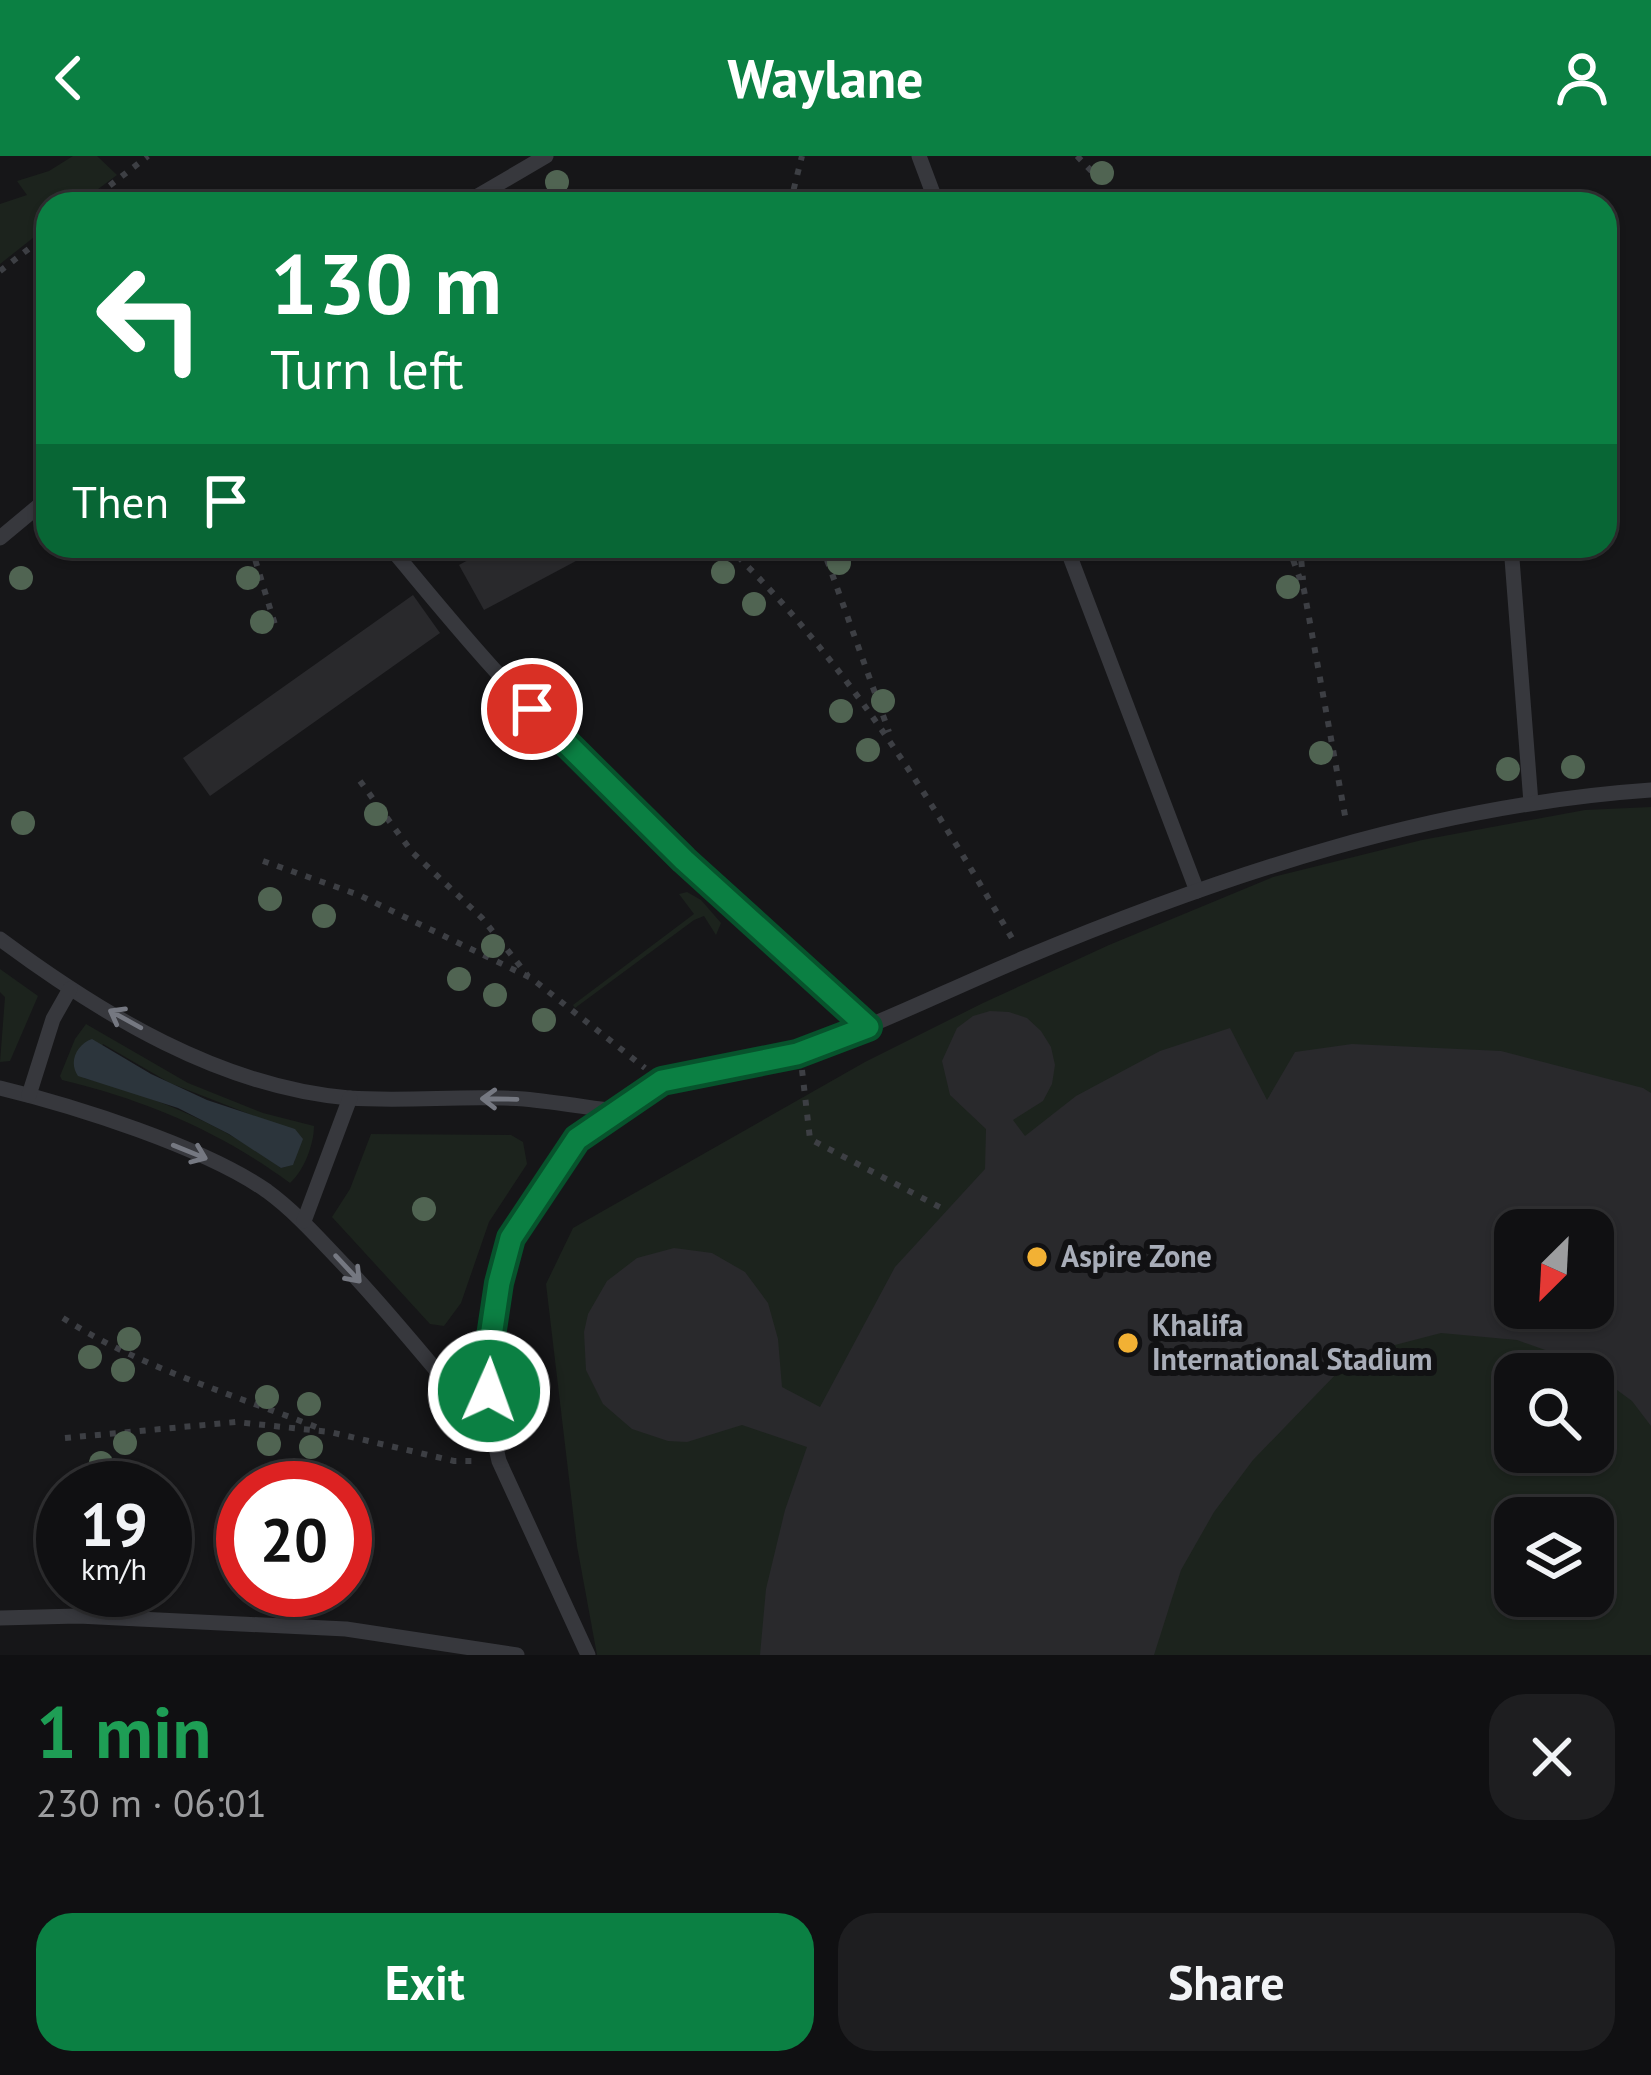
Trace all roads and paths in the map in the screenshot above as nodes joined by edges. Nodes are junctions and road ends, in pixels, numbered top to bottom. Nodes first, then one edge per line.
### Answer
1 (148, 156) edge
2 (802, 156) edge
3 (919, 156) edge
4 (1077, 156) edge
5 (536, 158) edge
6 (1103, 183) dead end
7 (102, 192) edge
8 (483, 192) edge
9 (793, 192) edge
10 (932, 192) edge
11 (36, 243) edge
12 (0, 271) edge
13 (36, 508) edge
14 (0, 538) edge
15 (254, 558) edge
16 (399, 558) edge
17 (739, 558) edge
18 (825, 558) edge
19 (1071, 558) edge
20 (1292, 558) edge
21 (1301, 558) edge
22 (1512, 558) edge
23 (1304, 590) junction
24 (276, 628) dead end
25 (892, 741) junction
26 (360, 781) dead end
27 (1651, 790) edge
28 (1531, 803) junction
29 (1350, 843) junction
30 (263, 861) dead end
31 (1197, 890) junction
32 (0, 939) edge
33 (1023, 958) junction
34 (531, 978) junction
35 (70, 989) junction
36 (868, 1027) junction
37 (797, 1054) junction
38 (662, 1081) junction
39 (0, 1088) edge
40 (29, 1095) junction
41 (350, 1098) junction
42 (616, 1111) junction
43 (947, 1210) dead end
44 (304, 1221) junction
45 (63, 1318) dead end
46 (330, 1432) junction
47 (492, 1436) junction
48 (65, 1438) dead end
49 (499, 1461) junction
50 (0, 1618) edge
51 (517, 1655) edge
52 (588, 1655) edge

1 - 7 path
2 - 9 path
3 - 10 lane
4 - 6 path
5 - 8 lane
11 - 12 path
13 - 14 lane
15 - 24 path
16 - 36 lane
17 - 25 path
18 - 25 path
19 - 31 lane
20 - 23 path
21 - 23 path
22 - 28 lane
23 - 29 path
25 - 33 path
26 - 34 path
27 - 28 lane
28 - 29 lane
29 - 31 lane
30 - 34 path
31 - 33 lane
32 - 35 lane
33 - 36 lane
34 - 38 path
35 - 40 lane
41 -> 35 lane
36 - 37 lane
37 - 38 lane
37 - 43 path
38 - 42 lane
39 - 40 lane
40 -> 44 lane
42 -> 41 lane
41 - 44 lane
42 - 47 lane
44 -> 47 lane
45 - 46 path
46 - 48 path
46 - 49 path
47 - 49 lane
49 - 52 lane
50 - 51 lane

